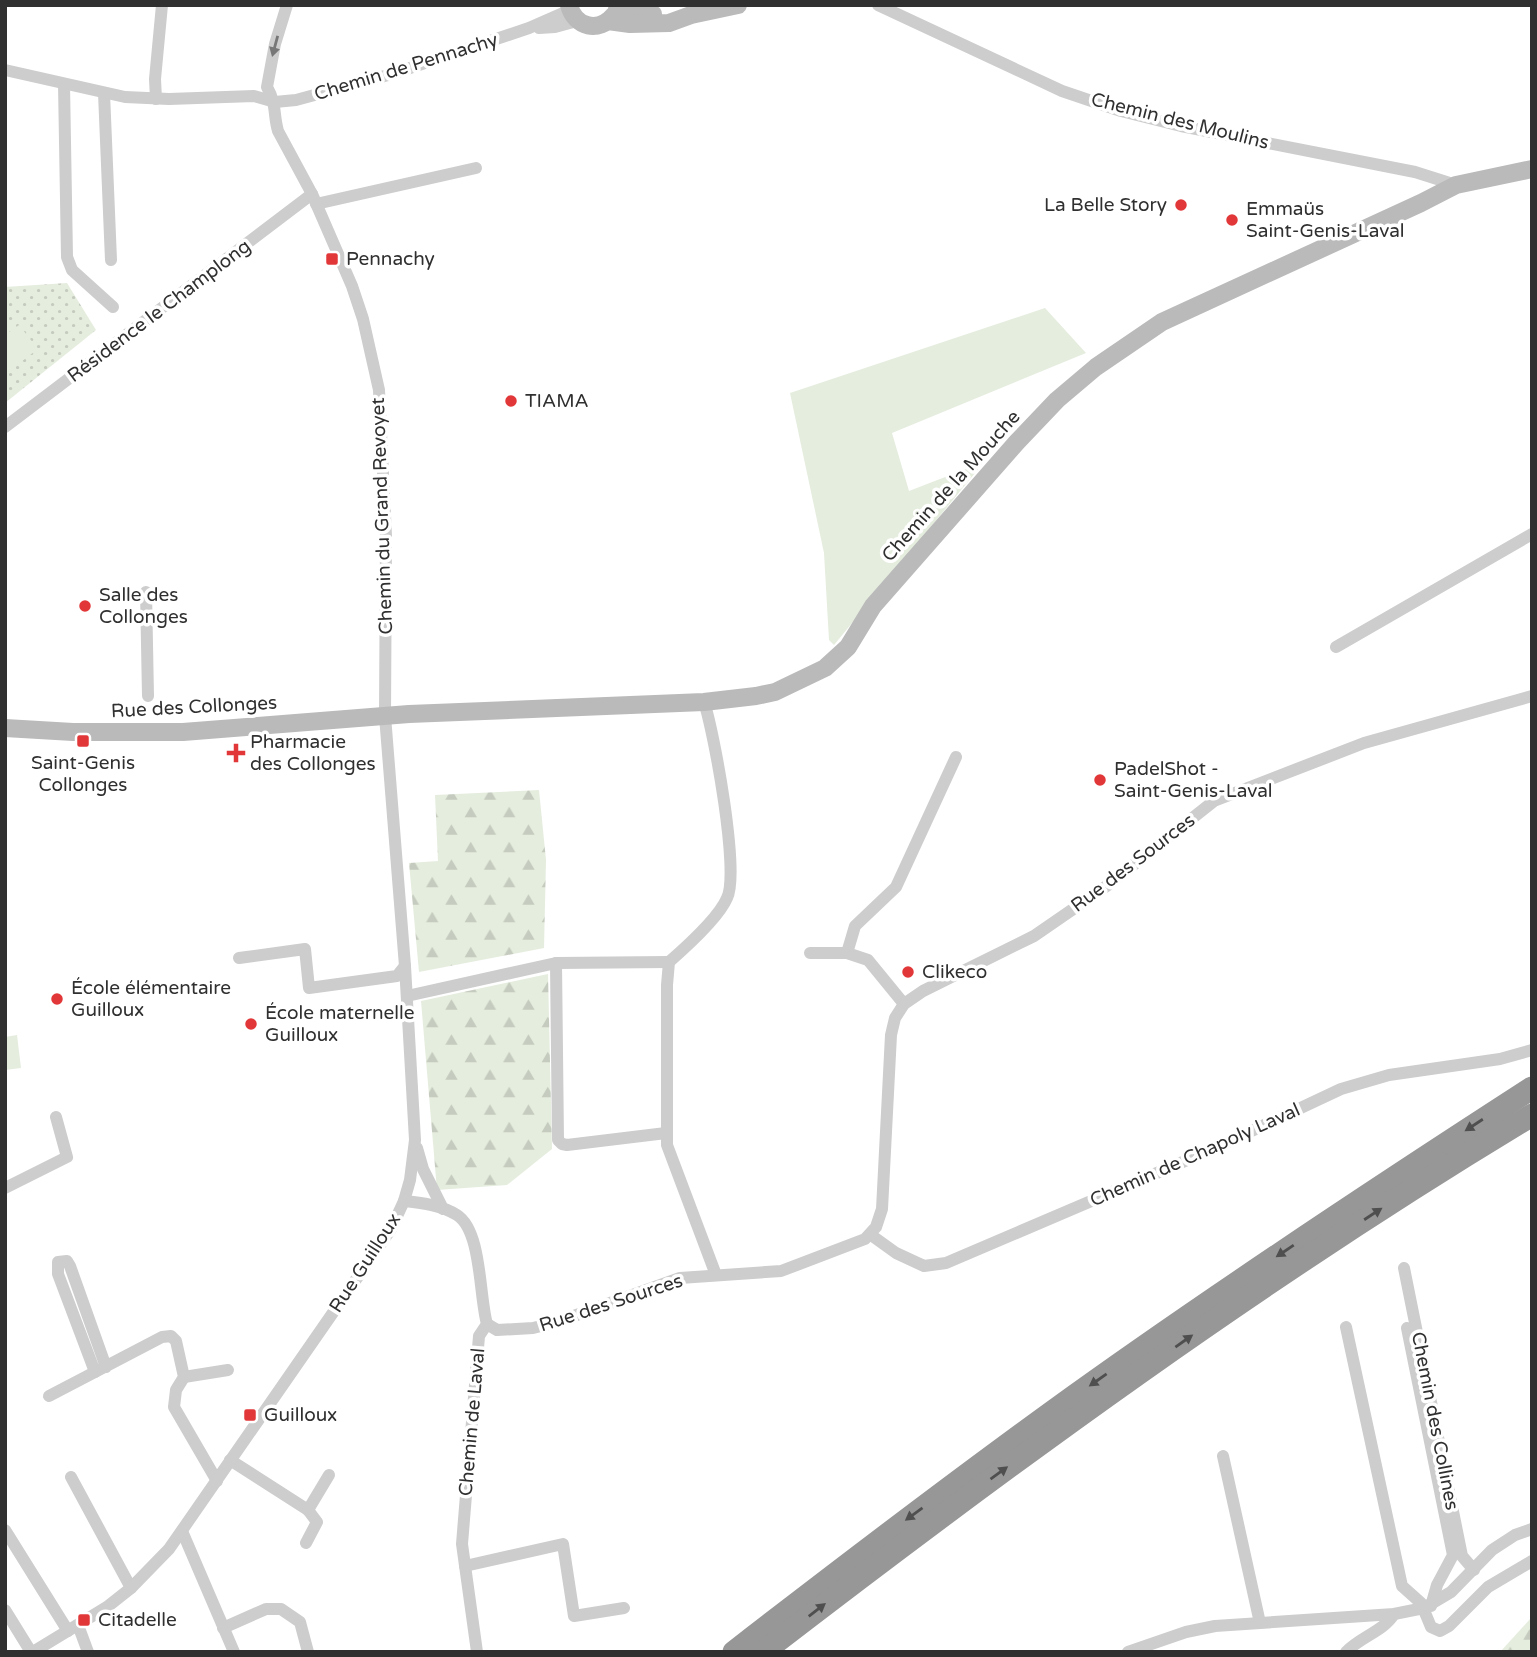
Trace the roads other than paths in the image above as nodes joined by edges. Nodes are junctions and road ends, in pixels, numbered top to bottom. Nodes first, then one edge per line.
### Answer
1 (162, 5) edge
2 (287, 5) edge
3 (738, 5) edge
4 (878, 5) edge
5 (572, 12) edge
6 (614, 12) edge
7 (5, 70) edge
8 (64, 84) junction
9 (104, 93) junction
10 (156, 99) junction
11 (275, 102) junction
12 (476, 168) dead end
13 (1532, 169) edge
14 (1456, 185) junction
15 (314, 199) junction
16 (111, 260) dead end
17 (113, 307) dead end
18 (5, 427) edge
19 (1532, 534) edge
20 (146, 592) dead end
21 (1336, 646) dead end
22 (148, 696) dead end
23 (1532, 696) edge
24 (704, 702) junction
25 (386, 716) junction
26 (5, 728) edge
27 (956, 757) dead end
28 (810, 953) dead end
29 (848, 953) junction
30 (239, 958) dead end
31 (669, 962) junction
32 (556, 963) junction
33 (405, 966) junction
34 (407, 996) junction
35 (904, 1004) junction
36 (1532, 1050) edge
37 (1532, 1088) edge
38 (1532, 1115) edge
39 (56, 1117) dead end
40 (666, 1133) junction
41 (415, 1140) junction
42 (5, 1188) edge
43 (404, 1201) junction
44 (443, 1209) junction
45 (871, 1235) junction
46 (1404, 1268) dead end
47 (716, 1275) junction
48 (487, 1324) junction
49 (1346, 1327) dead end
50 (1407, 1328) dead end
51 (100, 1369) junction
52 (228, 1370) dead end
53 (184, 1377) junction
54 (49, 1396) dead end
55 (1223, 1457) dead end
56 (230, 1460) junction
57 (329, 1475) dead end
58 (71, 1477) dead end
59 (217, 1481) junction
60 (308, 1510) junction
61 (1532, 1529) edge
62 (5, 1530) edge
63 (182, 1531) junction
64 (306, 1543) dead end
65 (1532, 1561) edge
66 (465, 1566) junction
67 (1474, 1570) junction
68 (131, 1588) junction
69 (1427, 1607) junction
70 (624, 1608) dead end
71 (5, 1610) edge
72 (1394, 1614) junction
73 (1260, 1623) junction
74 (73, 1628) junction
75 (223, 1628) junction
76 (32, 1652) edge
77 (88, 1652) edge
78 (234, 1652) edge
79 (308, 1652) edge
80 (477, 1652) edge
81 (734, 1652) edge
82 (763, 1652) edge
83 (1128, 1652) edge
84 (1346, 1652) edge

1 - 10 street
2 -> 11 street, Chemin du Grand Revoyet
3 - 6 street
4 - 14 street, Chemin des Moulins
5 - 6 street
5 - 11 street, Chemin de Pennachy
7 - 8 street, Chemin de Pennachy
8 - 9 street, Chemin de Pennachy
8 - 17 street
9 - 10 street, Chemin de Pennachy
9 - 16 street
10 - 11 street, Chemin de Pennachy
11 - 15 street, Chemin du Grand Revoyet
12 - 15 street
13 - 14 street, Chemin de la Mouche
14 - 24 street, Chemin de la Mouche
15 - 18 street, Résidence le Champlong
15 - 25 street, Chemin du Grand Revoyet
19 - 21 street
20 - 22 street
23 - 35 street, Rue des Sources
24 - 25 street, Chemin de la Mouche
24 - 31 street
25 - 26 street, Rue des Collonges
25 - 33 street, Rue Guilloux
27 - 29 street
28 - 29 street
29 - 35 street
30 - 33 street
31 - 32 street
31 - 40 street
32 - 34 street
32 - 40 street
33 - 34 street, Rue Guilloux
34 - 41 street, Rue Guilloux
35 - 45 street
36 - 45 street, Chemin de Chapoly Laval
37 -> 81 highway
82 -> 38 highway
39 - 42 street
40 - 47 street
41 - 43 street, Rue Guilloux
41 - 44 street, Chemin de Laval
43 - 44 street, Chemin de Laval
43 - 56 street, Rue Guilloux
44 - 48 street, Chemin de Laval
45 - 47 street, Rue des Sources
46 - 67 street, Chemin des Collines
47 - 48 street, Rue des Sources
48 - 66 street, Chemin de Laval
49 - 69 street
50 - 69 street, Chemin des Collines
51 - 51 street
51 - 53 street
51 - 54 street
52 - 53 street
53 - 59 street
55 - 73 street
56 - 59 street, Rue Guilloux
56 - 60 street
57 - 60 street
58 - 68 street
59 - 63 street, Rue Guilloux
60 - 64 street
61 - 67 street
62 - 74 street
63 - 68 street, Rue Guilloux
63 - 75 street
65 - 69 street
66 - 70 street
66 - 80 street, Chemin de Laval
67 - 69 street
68 - 74 street, Rue Guilloux
69 - 72 street
71 - 76 street
72 - 73 street
72 - 84 street
73 - 83 street
74 - 76 street, Rue Guilloux
74 - 77 street
75 - 78 street
75 - 79 street

